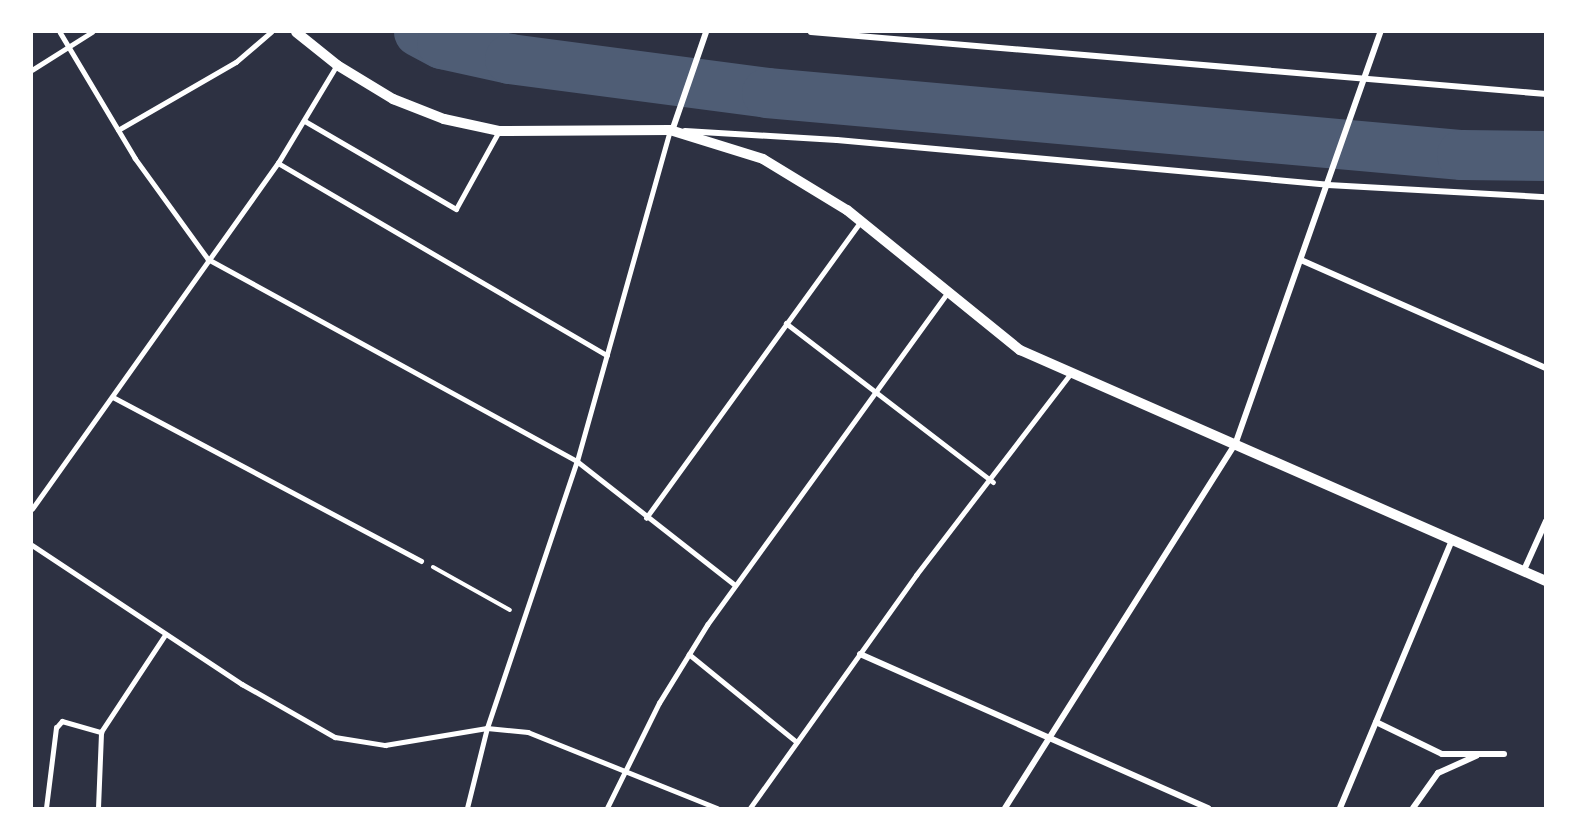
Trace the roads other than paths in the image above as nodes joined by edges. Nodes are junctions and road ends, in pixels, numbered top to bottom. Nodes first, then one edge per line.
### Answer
1 (60, 32) edge
2 (92, 32) edge
3 (271, 32) edge
4 (296, 32) edge
5 (811, 32) edge
6 (1380, 32) edge
7 (704, 35) edge
8 (69, 47) junction
9 (337, 65) junction
10 (32, 70) edge
11 (1365, 82) junction
12 (1545, 94) edge
13 (305, 121) junction
14 (118, 130) junction
15 (669, 130) junction
16 (500, 131) junction
17 (278, 163) junction
18 (1328, 185) junction
19 (1545, 197) edge
20 (861, 221) junction
21 (208, 259) junction
22 (1301, 260) junction
23 (948, 292) junction
24 (786, 323) junction
25 (607, 355) junction
26 (1545, 368) edge
27 (1073, 370) junction
28 (876, 391) junction
29 (113, 398) junction
30 (1236, 442) junction
31 (577, 461) junction
32 (993, 482) junction
33 (32, 509) edge
34 (646, 518) junction
35 (1545, 521) edge
36 (1452, 540) junction
37 (32, 545) edge
38 (422, 561) road end
39 (1524, 570) junction
40 (1545, 580) edge
41 (735, 585) junction
42 (165, 635) junction
43 (689, 654) junction
44 (860, 654) junction
45 (1376, 722) junction
46 (487, 728) junction
47 (101, 732) junction
48 (797, 742) junction
49 (1051, 743) junction
50 (1479, 754) junction
51 (1504, 754) dead end
52 (627, 772) junction
53 (46, 808) edge
54 (98, 808) edge
55 (467, 808) edge
56 (607, 808) edge
57 (717, 808) edge
58 (750, 808) edge
59 (1005, 808) edge
60 (1208, 808) edge
61 (1340, 808) edge
62 (1413, 808) edge

1 - 8 lane
2 - 8 lane
3 - 14 lane
4 - 9 street
5 - 11 street
6 - 11 street
7 - 15 street
8 - 10 lane
8 - 14 lane
9 - 13 lane
9 - 16 street
11 - 12 street
11 - 18 street
13 - 16 lane
13 - 17 lane
14 - 21 lane
15 - 16 street
15 - 18 street
15 - 20 street
15 - 25 lane
17 - 21 lane
17 - 25 lane
18 - 19 street
18 - 22 street
20 - 23 street
20 - 24 lane
21 - 29 lane
21 - 31 lane
22 - 26 street
22 - 30 street
23 - 27 street
23 - 28 lane
24 - 28 lane
24 - 34 lane
25 - 31 lane
27 - 30 street
27 - 32 lane
28 - 32 lane
28 - 41 lane
29 - 33 lane
29 - 38 lane
30 - 36 street
30 - 49 street
31 - 34 lane
31 - 46 lane
32 - 44 lane
34 - 41 lane
35 - 39 street
36 - 39 street
36 - 45 street
37 - 42 lane
39 - 40 street
41 - 43 lane
42 - 46 lane
42 - 47 lane
43 - 48 lane
43 - 52 lane
44 - 48 lane
44 - 49 street
45 - 50 street
45 - 61 street
46 - 52 lane
46 - 55 lane
47 - 53 lane
47 - 54 lane
48 - 58 lane
49 - 59 street
49 - 60 street
50 - 51 street
50 - 62 street
52 - 56 lane
52 - 57 lane

